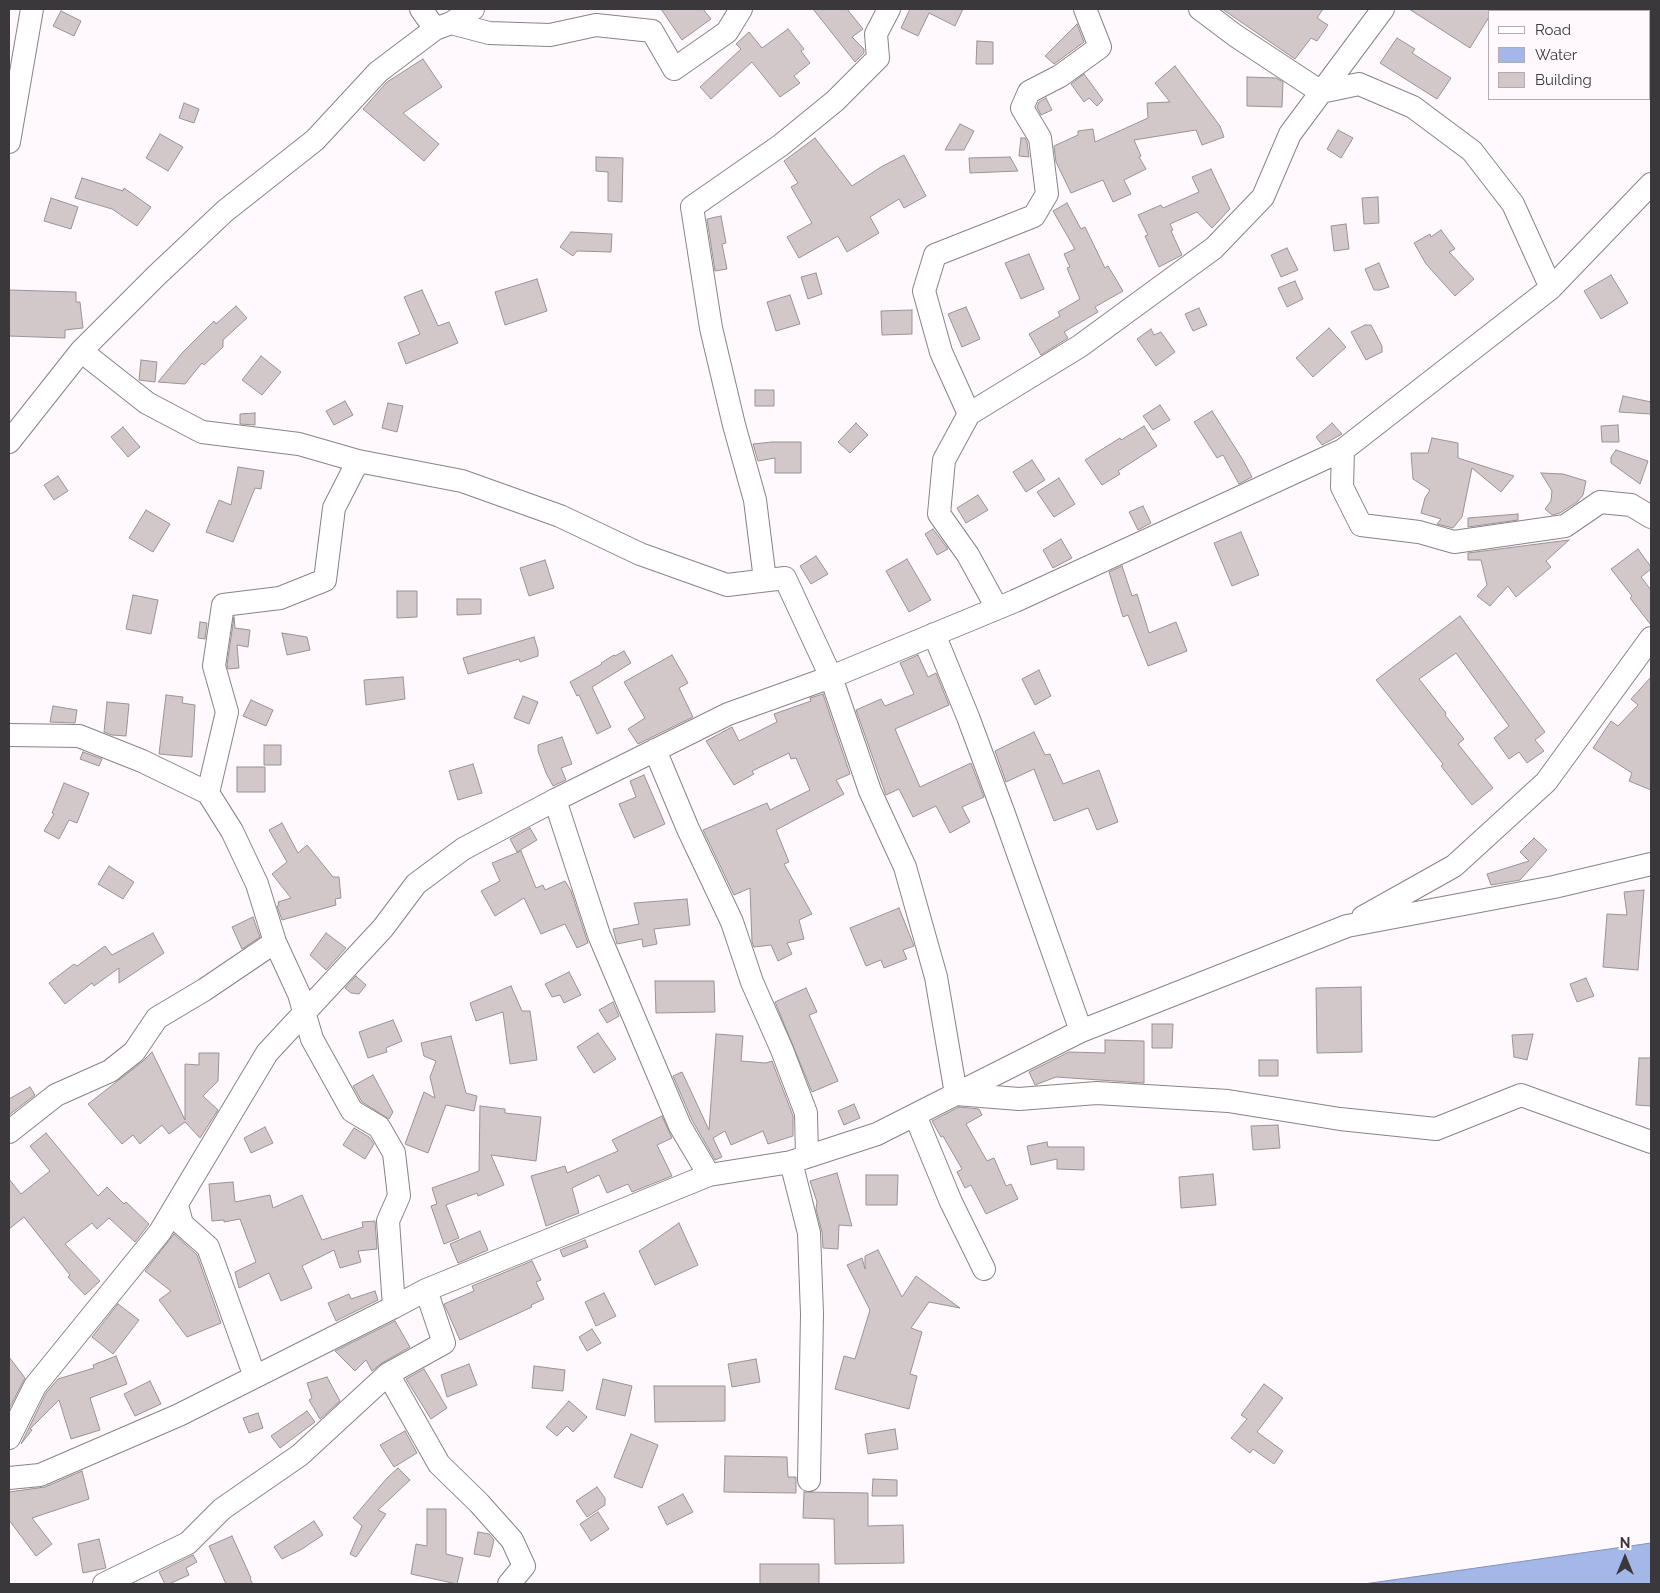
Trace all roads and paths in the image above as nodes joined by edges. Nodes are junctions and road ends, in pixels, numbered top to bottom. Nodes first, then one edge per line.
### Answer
1 (32, 9) edge
2 (421, 9) edge
3 (473, 9) edge
4 (741, 9) edge
5 (889, 9) edge
6 (1085, 9) edge
7 (1200, 9) edge
8 (1383, 9) edge
9 (443, 26) junction
10 (1321, 92) junction
11 (9, 142) edge
12 (1651, 184) edge
13 (1551, 288) junction
14 (81, 350) junction
15 (969, 414) junction
16 (9, 442) edge
17 (1343, 450) junction
18 (358, 461) junction
19 (1651, 517) edge
20 (765, 580) junction
21 (997, 608) junction
22 (934, 634) junction
23 (1651, 638) edge
24 (831, 677) junction
25 (9, 735) edge
26 (655, 750) junction
27 (208, 793) junction
28 (555, 800) junction
29 (1651, 864) edge
30 (1347, 926) junction
31 (275, 942) junction
32 (305, 1013) junction
33 (1081, 1031) junction
34 (956, 1094) junction
35 (915, 1115) junction
36 (9, 1132) edge
37 (1651, 1142) edge
38 (799, 1159) junction
39 (709, 1175) junction
40 (177, 1204) junction
41 (984, 1269) dead end
42 (426, 1290) junction
43 (394, 1307) junction
44 (388, 1374) junction
45 (255, 1377) junction
46 (9, 1438) edge
47 (9, 1478) edge
48 (809, 1480) dead end
49 (104, 1584) edge
50 (509, 1584) edge

1 - 11 street
2 - 9 street
3 - 9 street
4 - 9 street
5 - 20 street
6 - 15 street
7 - 10 street
8 - 10 street
9 - 14 street
10 - 13 street
10 - 15 street
12 - 13 street
13 - 17 street
14 - 16 street
14 - 18 street
15 - 21 street
17 - 19 street
17 - 21 street
18 - 20 street
18 - 27 street
20 - 24 street
21 - 22 street
22 - 24 street
22 - 33 street
23 - 30 street
24 - 26 street
24 - 34 street
25 - 27 street
26 - 28 street
26 - 38 street
27 - 31 street
28 - 32 street
28 - 39 street
29 - 30 street
30 - 33 street
31 - 32 street
31 - 36 street
32 - 40 street
32 - 43 street
33 - 34 street
34 - 35 street
34 - 37 street
35 - 38 street
35 - 41 street
38 - 39 street
38 - 48 street
39 - 42 street
40 - 45 street
40 - 46 street
42 - 43 street
42 - 44 street
43 - 45 street
44 - 49 street
44 - 50 street
45 - 47 street

